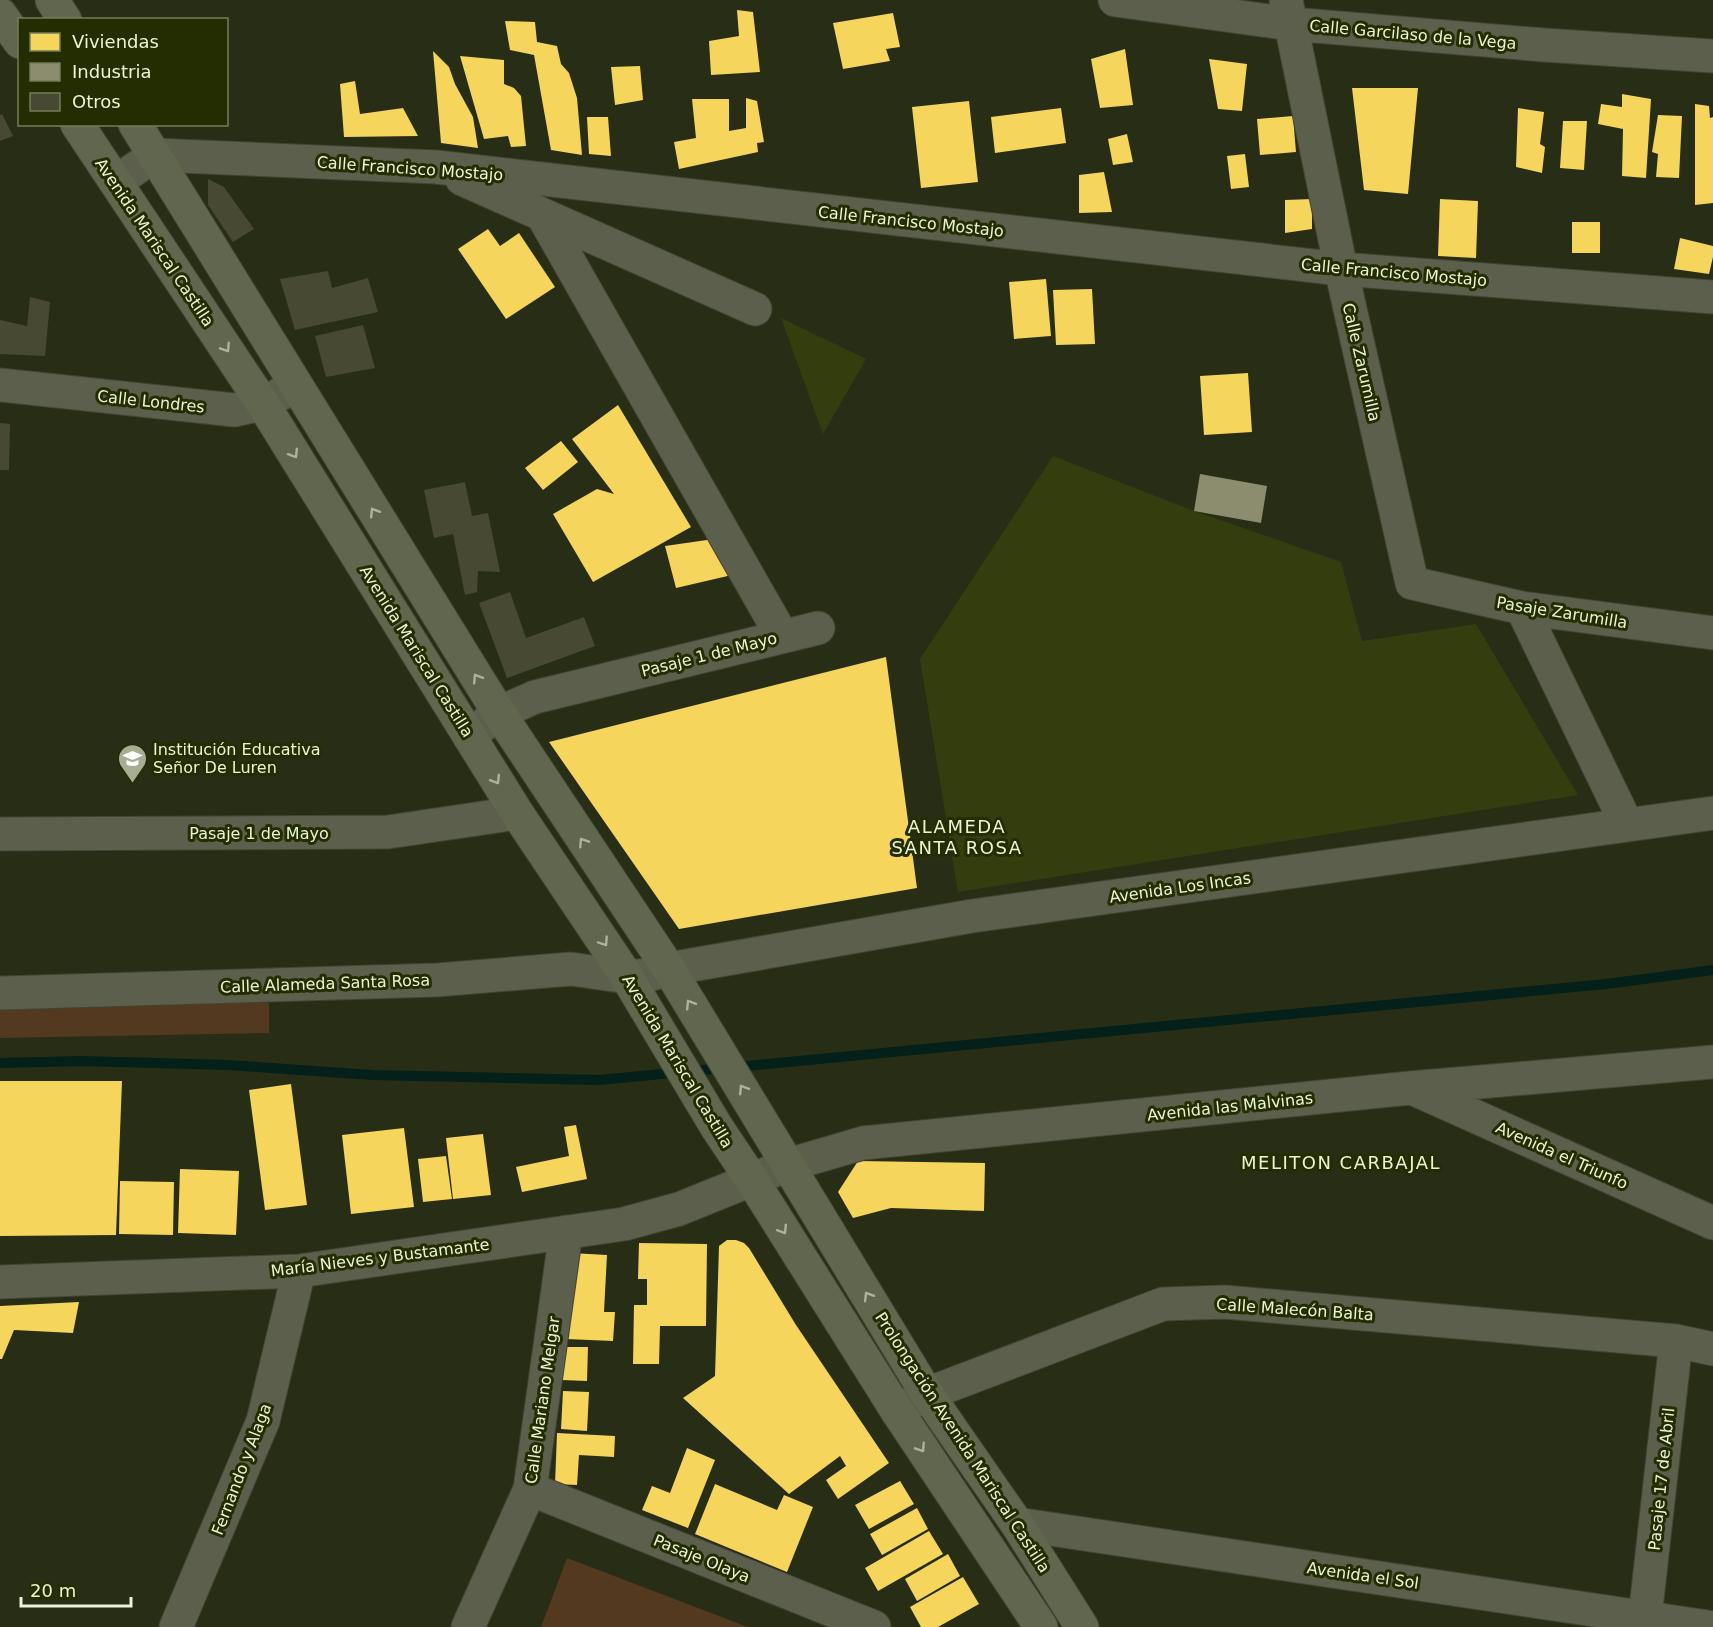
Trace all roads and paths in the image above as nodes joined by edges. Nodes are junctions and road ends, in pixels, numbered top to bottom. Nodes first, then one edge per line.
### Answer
1 (52, 0) edge
2 (1115, 0) edge
3 (1289, 12) edge
4 (0, 14) edge
5 (64, 18) edge
6 (18, 39) edge
7 (1713, 56) edge
8 (77, 126) edge
9 (136, 126) edge
10 (155, 155) junction
11 (436, 167) junction
12 (116, 182) junction
13 (543, 216) junction
14 (1341, 269) junction
15 (1713, 297) edge
16 (754, 309) dead end
17 (0, 385) edge
18 (296, 385) junction
19 (262, 404) junction
20 (1412, 583) joint
21 (1522, 608) junction
22 (818, 628) dead end
23 (1713, 633) edge
24 (782, 636) junction
25 (499, 713) junction
26 (469, 736) junction
27 (517, 813) junction
28 (1713, 813) edge
29 (1627, 825) junction
30 (0, 834) edge
31 (648, 974) junction
32 (0, 993) edge
33 (1713, 1062) edge
34 (1410, 1088) junction
35 (788, 1165) junction
36 (752, 1180) junction
37 (1713, 1223) edge
38 (566, 1232) junction
39 (299, 1271) junction
40 (0, 1282) edge
41 (1676, 1341) junction
42 (1713, 1348) edge
43 (927, 1394) junction
44 (897, 1411) junction
45 (530, 1489) junction
46 (1017, 1524) junction
47 (1645, 1617) junction
48 (1076, 1618) edge
49 (176, 1627) edge
50 (468, 1627) edge
51 (874, 1627) edge
52 (1040, 1627) edge
53 (1708, 1627) edge

1 - 5 main road
2 - 3 street, Calle Garcilaso de la Vega
3 - 7 street, Calle Garcilaso de la Vega
3 - 14 street, Calle Zarumilla
4 - 6 main road
8 - 12 main road, Avenida Mariscal Castilla
9 - 10 main road, Avenida Mariscal Castilla
10 - 11 street, Calle Francisco Mostajo
10 - 12 street
10 - 18 main road, Avenida Mariscal Castilla
11 - 13 street
11 - 14 street, Calle Francisco Mostajo
12 -> 19 main road, Avenida Mariscal Castilla
13 - 16 street
13 - 24 street
14 - 15 street, Calle Francisco Mostajo
14 - 20 street, Calle Zarumilla
17 - 19 street, Calle Londres
18 - 19 street, Calle Londres
25 -> 18 main road, Avenida Mariscal Castilla
19 -> 26 main road, Avenida Mariscal Castilla
20 - 21 street, Pasaje Zarumilla
21 - 23 street, Pasaje Zarumilla
21 - 29 street
22 - 24 street, Pasaje 1 de Mayo
24 - 25 street, Pasaje 1 de Mayo
25 - 26 street, Pasaje 1 de Mayo
31 -> 25 main road, Avenida Mariscal Castilla
26 -> 27 main road, Avenida Mariscal Castilla
27 - 30 street, Pasaje 1 de Mayo
27 -> 31 main road, Avenida Mariscal Castilla
28 - 29 street, Avenida Los Incas
29 - 31 street, Avenida Los Incas
31 - 32 street, Calle Alameda Santa Rosa
35 -> 31 main road, Avenida Mariscal Castilla
31 - 36 main road, Avenida Mariscal Castilla
33 - 34 street, Avenida las Malvinas
34 - 35 street, Avenida las Malvinas
34 - 37 street, Avenida el Triunfo
35 - 36 street, Avenida las Malvinas
43 -> 35 main road, Prolongación Avenida Mariscal Castilla
36 - 38 street, María Nieves y Bustamante
36 -> 44 main road
38 - 39 street, María Nieves y Bustamante
38 - 45 street, Calle Mariano Melgar
39 - 40 street, María Nieves y Bustamante
39 - 49 street, Fernando y Alaga
41 - 42 street, Calle Malecón Balta
41 - 43 street, Calle Malecón Balta
41 - 47 street, Pasaje 17 de Abril
43 - 44 street, Calle Malecón Balta
43 - 46 main road, Prolongación Avenida Mariscal Castilla
44 -> 52 main road
45 - 50 street, Calle Mariano Melgar
45 - 51 street, Pasaje Olaya
46 - 47 street, Avenida el Sol
46 - 48 main road, Prolongación Avenida Mariscal Castilla
47 - 53 street, Avenida el Sol
48 - 52 street

